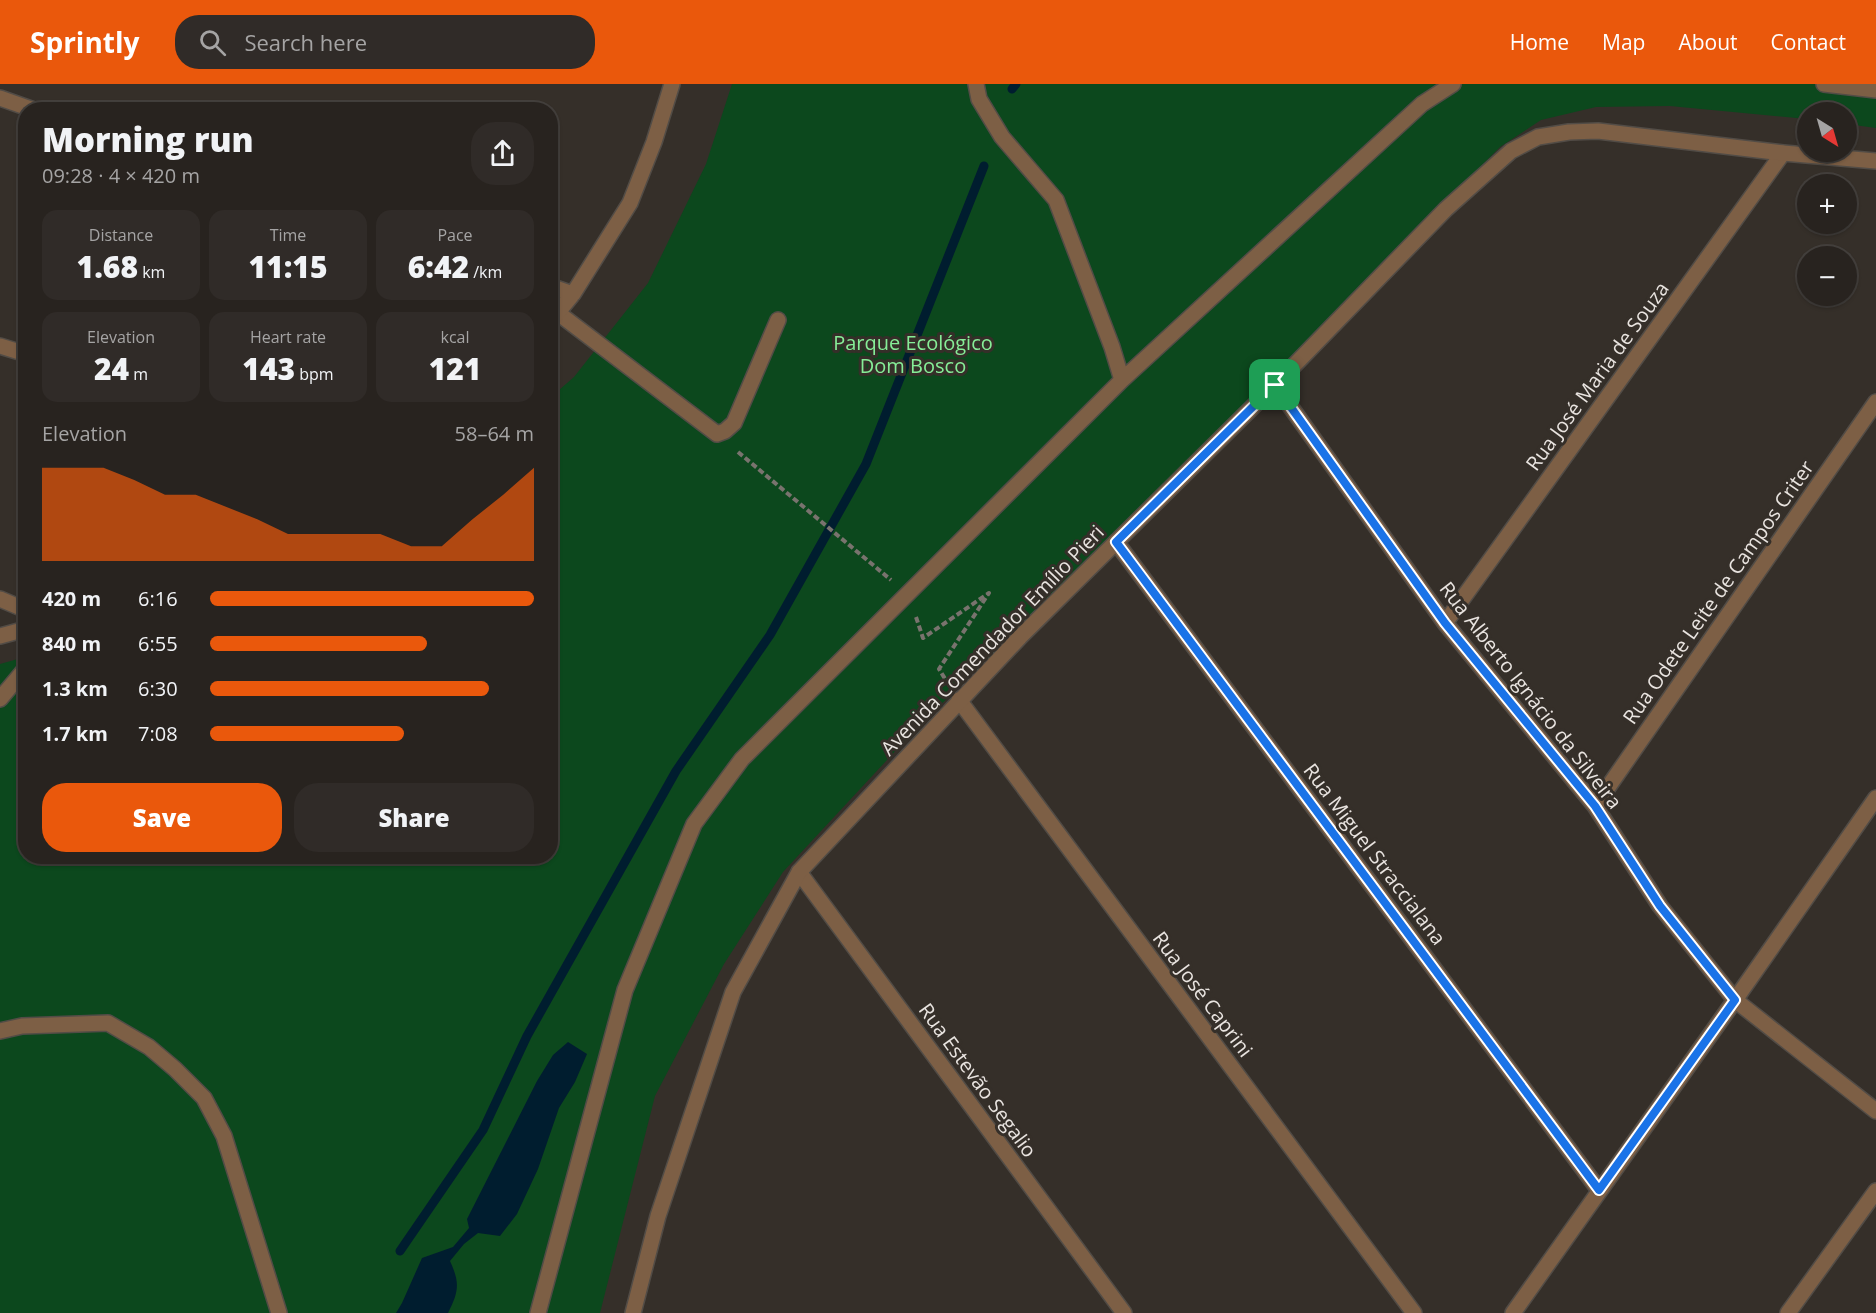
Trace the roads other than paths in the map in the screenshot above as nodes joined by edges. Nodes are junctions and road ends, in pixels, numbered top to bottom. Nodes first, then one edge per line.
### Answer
1 (976, 84) edge
2 (1454, 84) edge
3 (1824, 84) edge
4 (669, 85) edge
5 (1876, 90) edge
6 (0, 98) edge
7 (18, 104) edge
8 (1783, 153) junction
9 (1876, 160) edge
10 (558, 289) edge
11 (573, 294) junction
12 (558, 312) edge
13 (558, 320) edge
14 (778, 320) dead end
15 (0, 346) edge
16 (18, 352) edge
17 (1122, 380) junction
18 (1275, 385) junction
19 (1876, 402) edge
20 (1116, 542) junction
21 (0, 599) edge
22 (18, 607) edge
23 (1445, 623) junction
24 (18, 631) edge
25 (0, 636) edge
26 (18, 678) edge
27 (0, 699) edge
28 (959, 700) junction
29 (1876, 798) edge
30 (1595, 806) junction
31 (799, 873) junction
32 (1735, 1000) junction
33 (0, 1031) edge
34 (1876, 1111) edge
35 (1599, 1190) junction
36 (1876, 1191) edge
37 (279, 1313) edge
38 (538, 1313) edge
39 (633, 1313) edge
40 (1124, 1313) edge
41 (1414, 1313) edge
42 (1513, 1313) edge
43 (1788, 1313) edge

1 - 17 street
2 - 17 street
3 - 5 street
4 - 11 street
6 - 7 street
8 - 9 street, Avenida Comendador Emílio Pieri
8 - 18 street, Avenida Comendador Emílio Pieri
8 - 23 street, Rua José Maria de Souza
10 - 11 street
11 - 12 street
13 - 14 street
15 - 16 street
17 - 38 street
18 - 20 street, Avenida Comendador Emílio Pieri
18 - 23 street, Rua Alberto Ignácio da Silveira
19 - 30 street, Rua Odete Leite de Campos Criter
20 - 28 street, Avenida Comendador Emílio Pieri
20 - 35 street, Rua Miguel Straccialana
21 - 22 street
23 - 30 street, Rua Alberto Ignácio da Silveira
24 - 25 street
26 - 27 street
28 - 31 street, Avenida Comendador Emílio Pieri
28 - 41 street, Rua José Caprini
29 - 32 street
30 - 32 street, Rua Alberto Ignácio da Silveira
31 - 39 street, Avenida Comendador Emílio Pieri
31 - 40 street, Rua Estevão Segalio
32 - 34 street, Rua Alberto Ignácio da Silveira
32 - 35 street
33 - 37 street
35 - 42 street
36 - 43 street

